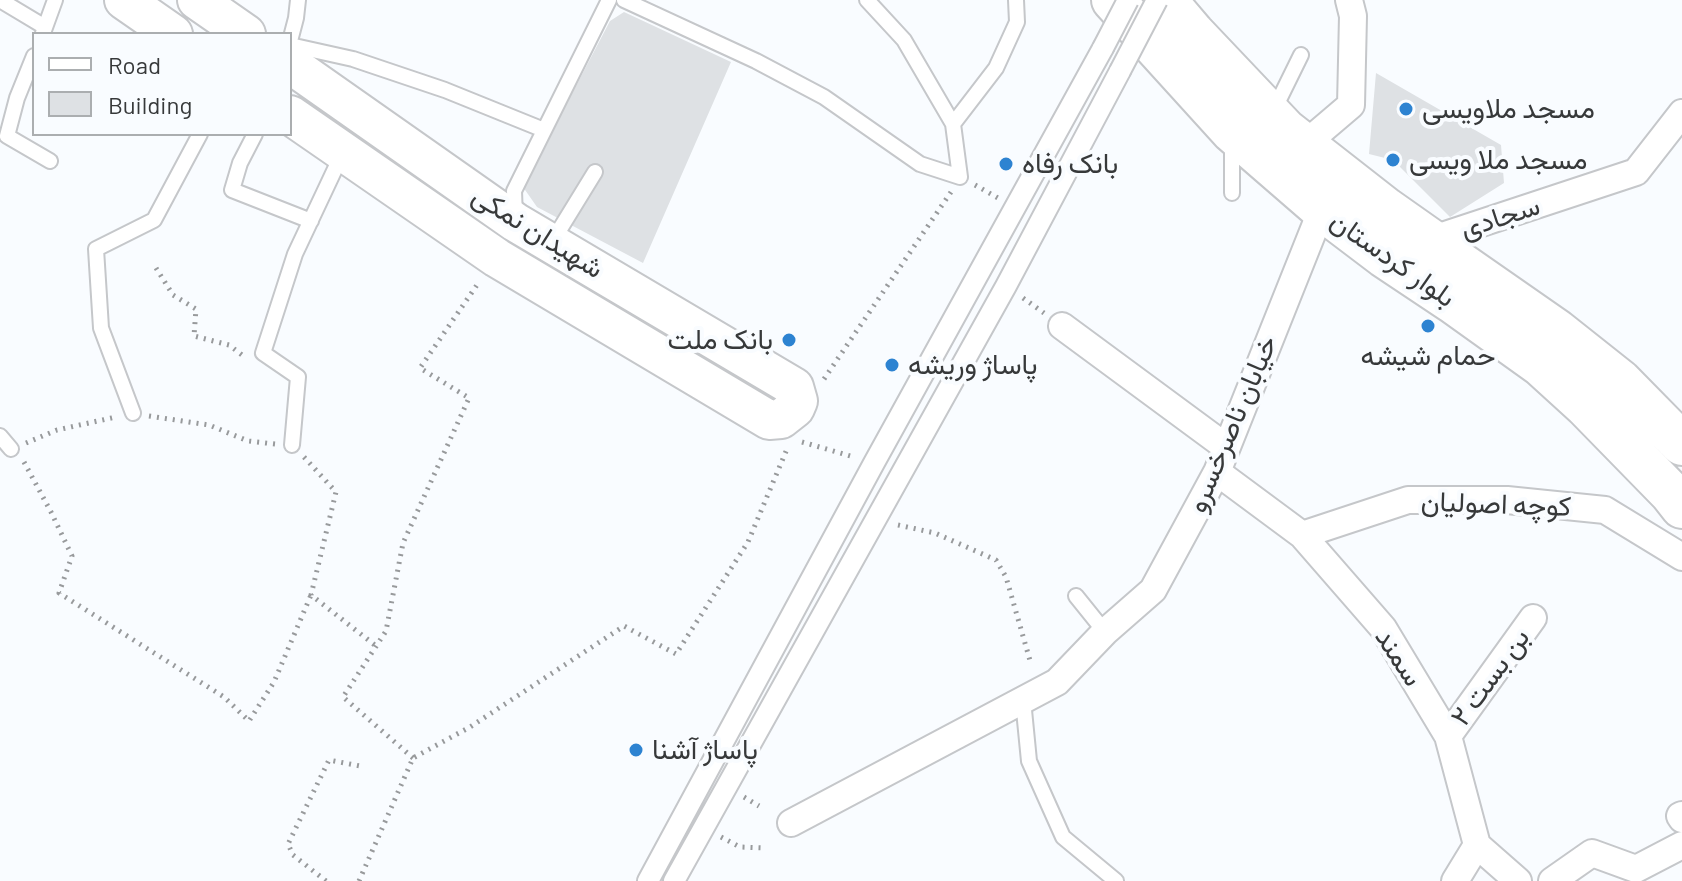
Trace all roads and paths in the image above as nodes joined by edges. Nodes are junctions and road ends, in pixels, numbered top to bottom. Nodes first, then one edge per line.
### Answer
1 (0, 0) edge
2 (55, 0) edge
3 (124, 0) edge
4 (197, 0) edge
5 (298, 0) edge
6 (609, 0) edge
7 (624, 0) edge
8 (867, 0) edge
9 (1016, 0) edge
10 (1113, 0) edge
11 (1128, 0) edge
12 (1157, 0) edge
13 (1165, 0) edge
14 (1349, 0) edge
15 (44, 30) edge
16 (170, 32) edge
17 (243, 32) edge
18 (292, 35) edge
19 (292, 44) edge
20 (1301, 55) dead end
21 (32, 61) edge
22 (292, 65) edge
23 (1682, 113) edge
24 (292, 116) edge
25 (1271, 116) junction
26 (953, 124) junction
27 (544, 130) junction
28 (1232, 131) junction
29 (199, 136) edge
30 (254, 136) edge
31 (1304, 145) junction
32 (343, 152) junction
33 (50, 161) dead end
34 (595, 172) dead end
35 (960, 177) junction
36 (1232, 193) dead end
37 (1015, 208) junction
38 (1322, 209) junction
39 (311, 221) junction
40 (515, 222) junction
41 (1430, 240) junction
42 (552, 242) junction
43 (497, 258) junction
44 (156, 268) dead end
45 (1006, 286) junction
46 (1062, 326) joint
47 (281, 365) junction
48 (794, 387) junction
49 (133, 413) junction
50 (777, 426) junction
51 (0, 436) edge
52 (1682, 444) edge
53 (292, 445) junction
54 (1226, 447) junction
55 (11, 449) junction
56 (874, 463) junction
57 (1217, 472) junction
58 (1682, 507) edge
59 (876, 520) junction
60 (1302, 535) junction
61 (1682, 557) edge
62 (311, 595) junction
63 (1076, 596) dead end
64 (1533, 618) dead end
65 (1105, 632) junction
66 (376, 646) junction
67 (1031, 664) dead end
68 (1023, 700) junction
69 (1448, 736) junction
70 (413, 758) junction
71 (360, 766) dead end
72 (791, 823) dead end
73 (703, 828) junction
74 (1477, 845) junction
75 (1682, 845) edge
76 (765, 848) dead end
77 (326, 881) edge
78 (359, 881) edge
79 (648, 881) edge
80 (674, 881) edge
81 (1116, 881) edge
82 (1455, 881) edge
83 (1518, 881) edge
84 (1552, 881) edge

1 - 15 lane
2 - 15 lane
3 - 16 main road
4 - 17 main road
5 - 18 lane
6 - 27 lane
7 - 35 lane
8 - 26 lane
9 - 26 lane
10 - 28 main road, بلوار کردستان
11 - 37 street, bridge
12 - 45 street, bridge
13 - 25 main road, بلوار کردستان
14 - 31 street
19 - 27 lane
20 - 25 lane
21 - 33 lane
22 - 40 main road, شهیدان نمکی
23 - 41 street, سجادی
24 - 32 main road, شهیدان نمکی
25 - 31 main road, بلوار کردستان
26 - 35 lane
27 - 40 lane
28 - 36 lane
28 - 38 main road, بلوار کردستان
29 - 49 lane
30 - 39 lane
31 - 41 main road, بلوار کردستان
32 - 39 lane
32 - 43 main road, شهیدان نمکی
34 - 42 lane
35 - 37 path
35 - 48 path
37 - 56 street
38 - 54 street, خیابان ناصرخسرو
38 - 58 main road, بلوار کردستان
39 - 47 lane
40 - 42 main road, شهیدان نمکی
40 - 43 main road
41 - 52 main road, بلوار کردستان
42 - 48 main road, شهیدان نمکی
43 - 50 main road, شهیدان نمکی
43 - 66 path
44 - 47 path
45 - 46 path
45 - 59 street
46 - 54 street
47 - 53 lane
48 - 50 main road
49 - 53 path
49 - 55 path
50 - 56 path
50 - 70 path
51 - 55 lane
53 - 62 path
54 - 57 street, خیابان ناصرخسرو
55 - 62 path
56 - 79 street
57 - 60 street, سمند
57 - 65 street, خیابان ناصرخسرو
59 - 67 path
59 - 73 street
60 - 61 street, کوچه اصولیان
60 - 69 street, سمند
62 - 66 path
63 - 65 lane
64 - 69 street, بن بست ۲
65 - 68 street, خیابان ناصرخسرو
66 - 70 path
68 - 72 street, خیابان ناصرخسرو
68 - 81 lane
69 - 74 street, سمند
70 - 78 path
71 - 77 path
73 - 76 path
73 - 80 street
74 - 82 street
74 - 83 street
75 - 84 street

